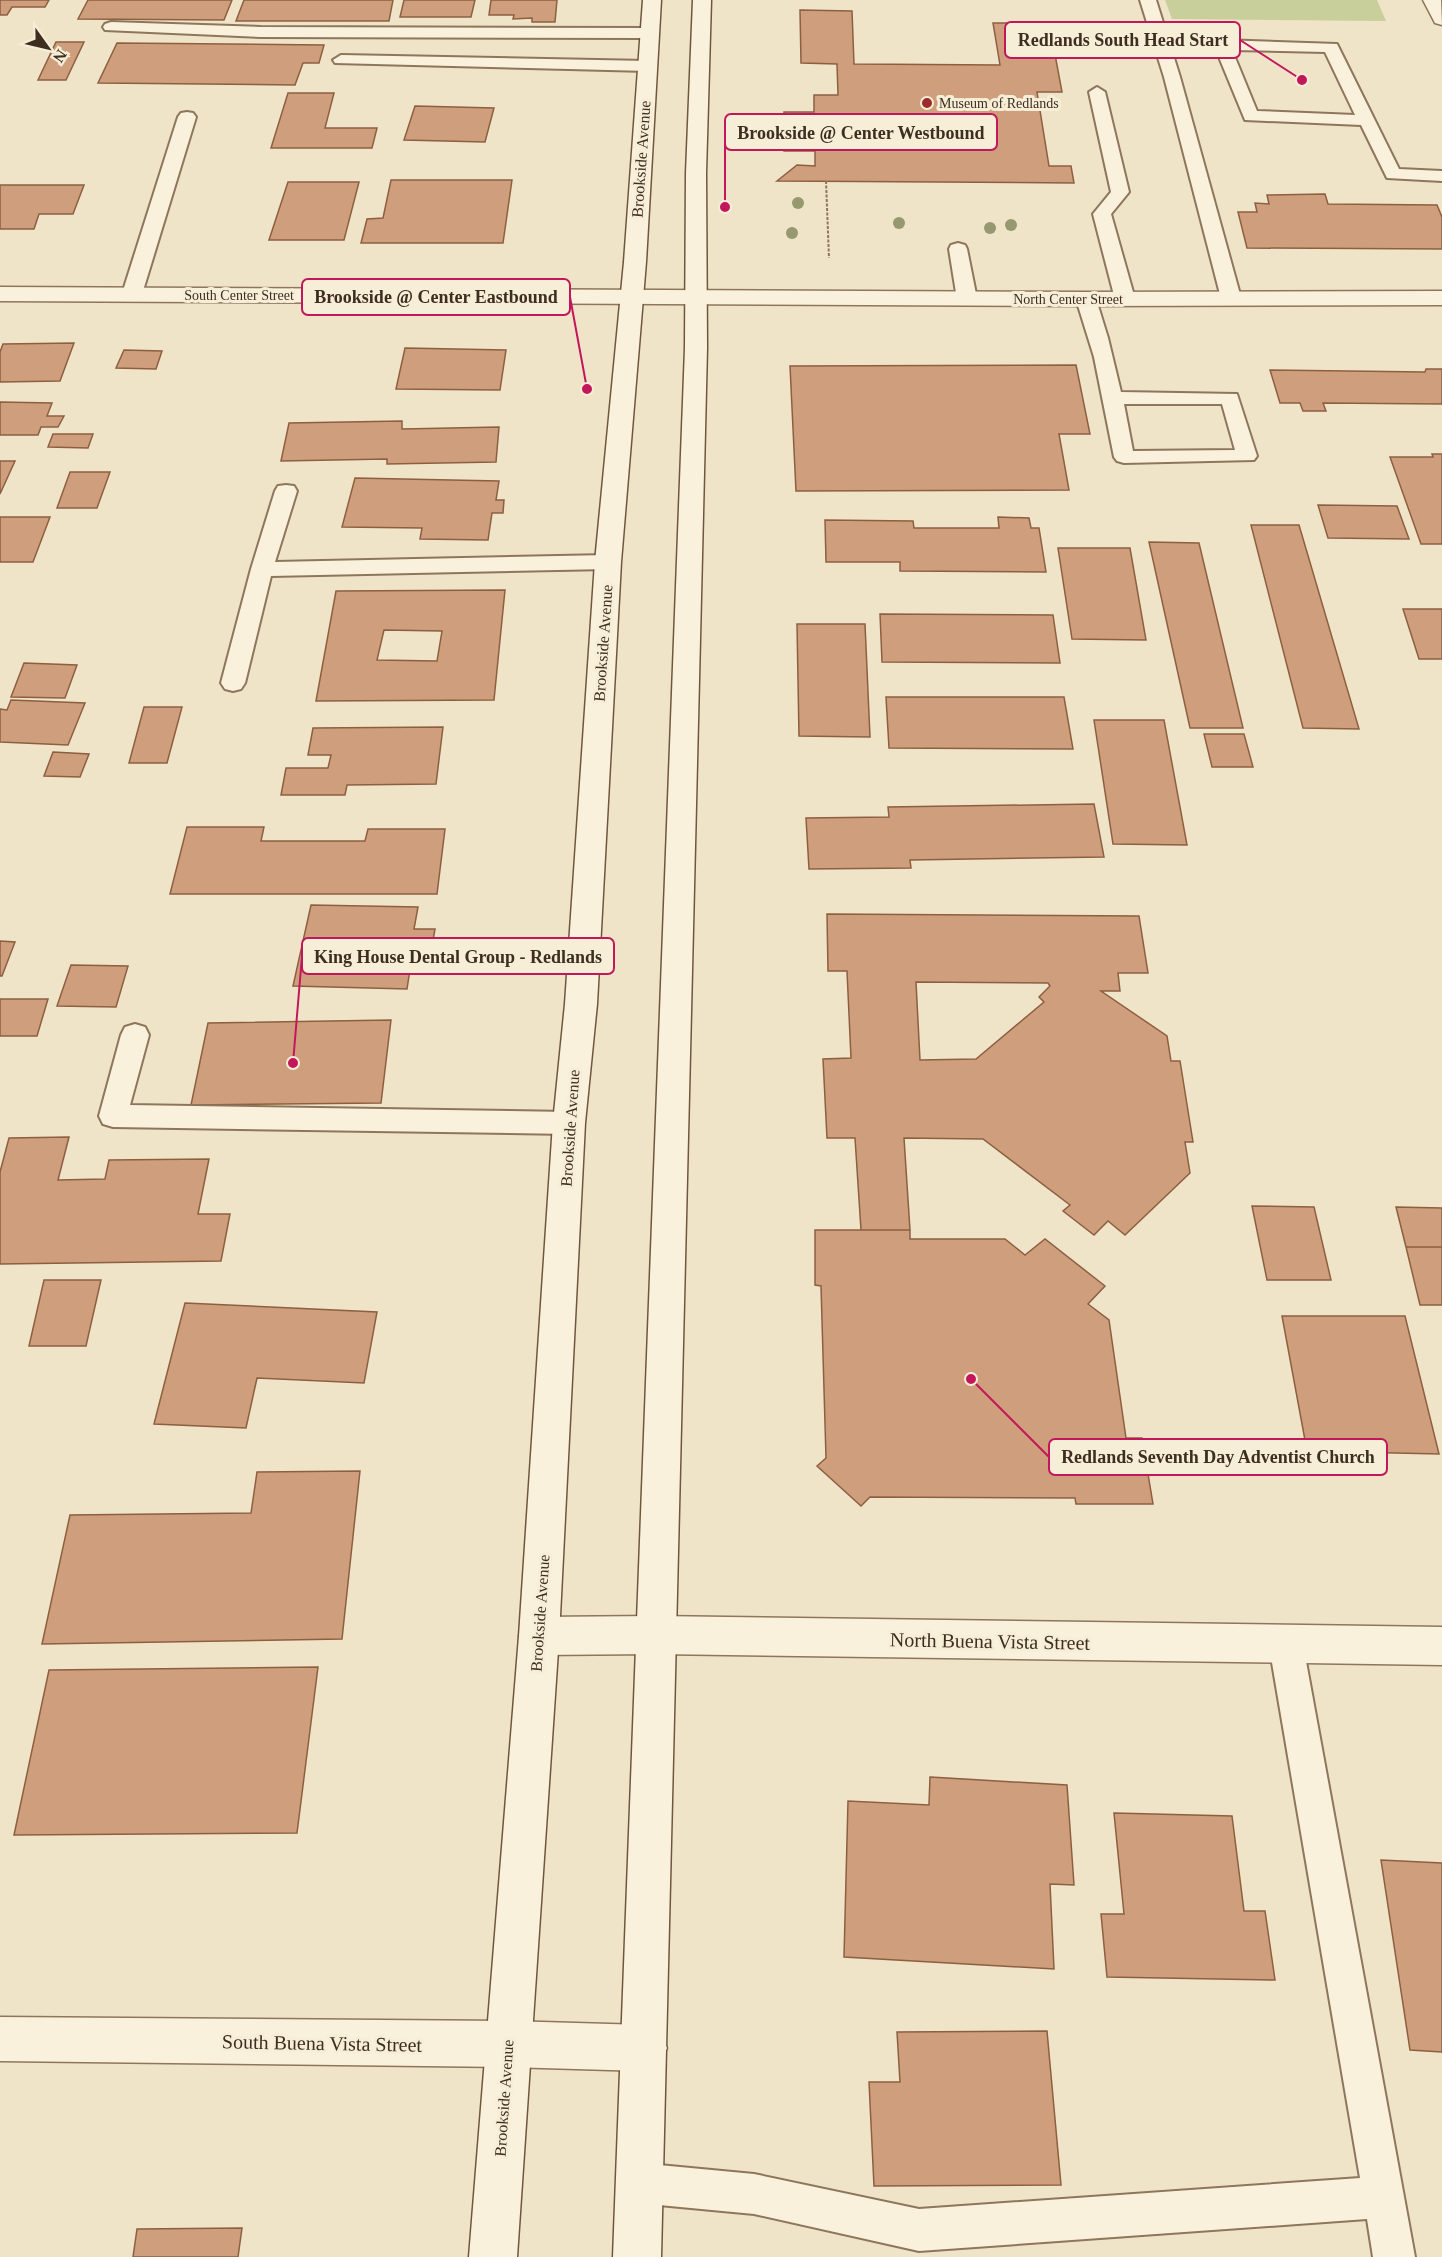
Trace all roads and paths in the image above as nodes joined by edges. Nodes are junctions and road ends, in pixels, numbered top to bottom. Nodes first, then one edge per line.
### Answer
1 (652, 0) edge
2 (702, 0) edge
3 (1148, 0) edge
4 (1432, 0) edge
5 (1442, 19) edge
6 (111, 27) dead end
7 (649, 33) junction
8 (340, 60) dead end
9 (648, 66) junction
10 (1097, 92) dead end
11 (187, 117) dead end
12 (1365, 120) junction
13 (1442, 176) edge
14 (826, 181) dead end
15 (958, 249) dead end
16 (830, 262) dead end
17 (0, 294) edge
18 (132, 294) junction
19 (630, 296) junction
20 (694, 297) junction
21 (967, 298) junction
22 (1231, 298) junction
23 (1442, 298) edge
24 (1086, 299) junction
25 (1125, 299) junction
26 (1112, 398) junction
27 (286, 491) dead end
28 (608, 562) junction
29 (262, 569) junction
30 (233, 683) dead end
31 (135, 1035) dead end
32 (569, 1123) junction
33 (655, 1635) junction
34 (539, 1636) junction
35 (1286, 1645) junction
36 (1442, 1646) edge
37 (0, 2039) edge
38 (508, 2044) junction
39 (644, 2048) junction
40 (638, 2183) junction
41 (1384, 2197) junction
42 (493, 2257) edge
43 (637, 2257) edge
44 (1394, 2257) edge

1 - 7 main road, Brookside Avenue
2 - 20 main road
3 - 22 lane
4 - 5 main road
6 - 7 lane
7 - 9 main road, Brookside Avenue
8 - 9 lane
9 - 19 main road, Brookside Avenue
10 - 25 lane
11 - 18 lane
12 - 12 lane
12 - 13 lane
14 - 16 path
15 - 21 lane
17 - 18 main road, South Center Street
18 - 19 main road, South Center Street
19 - 20 main road, South Center Street
19 - 28 main road, Brookside Avenue
20 - 21 main road, North Center Street
20 - 33 main road
21 - 24 main road, North Center Street
22 - 23 main road, North Center Street
22 - 25 main road, North Center Street
24 - 25 main road, North Center Street
24 - 26 lane
26 - 26 lane
27 - 29 lane
28 - 29 lane
28 - 32 main road, Brookside Avenue
29 - 30 lane
31 - 32 lane
32 - 34 main road, Brookside Avenue
33 - 34 main road, North Buena Vista Street
33 - 35 main road, North Buena Vista Street
33 - 39 main road
34 - 38 main road, Brookside Avenue
35 - 36 main road, North Buena Vista Street
35 - 41 lane
37 - 38 main road, South Buena Vista Street
38 - 39 main road, South Buena Vista Street
38 - 42 main road, Brookside Avenue
39 - 40 main road
40 - 41 lane
40 - 43 main road
41 - 44 lane

